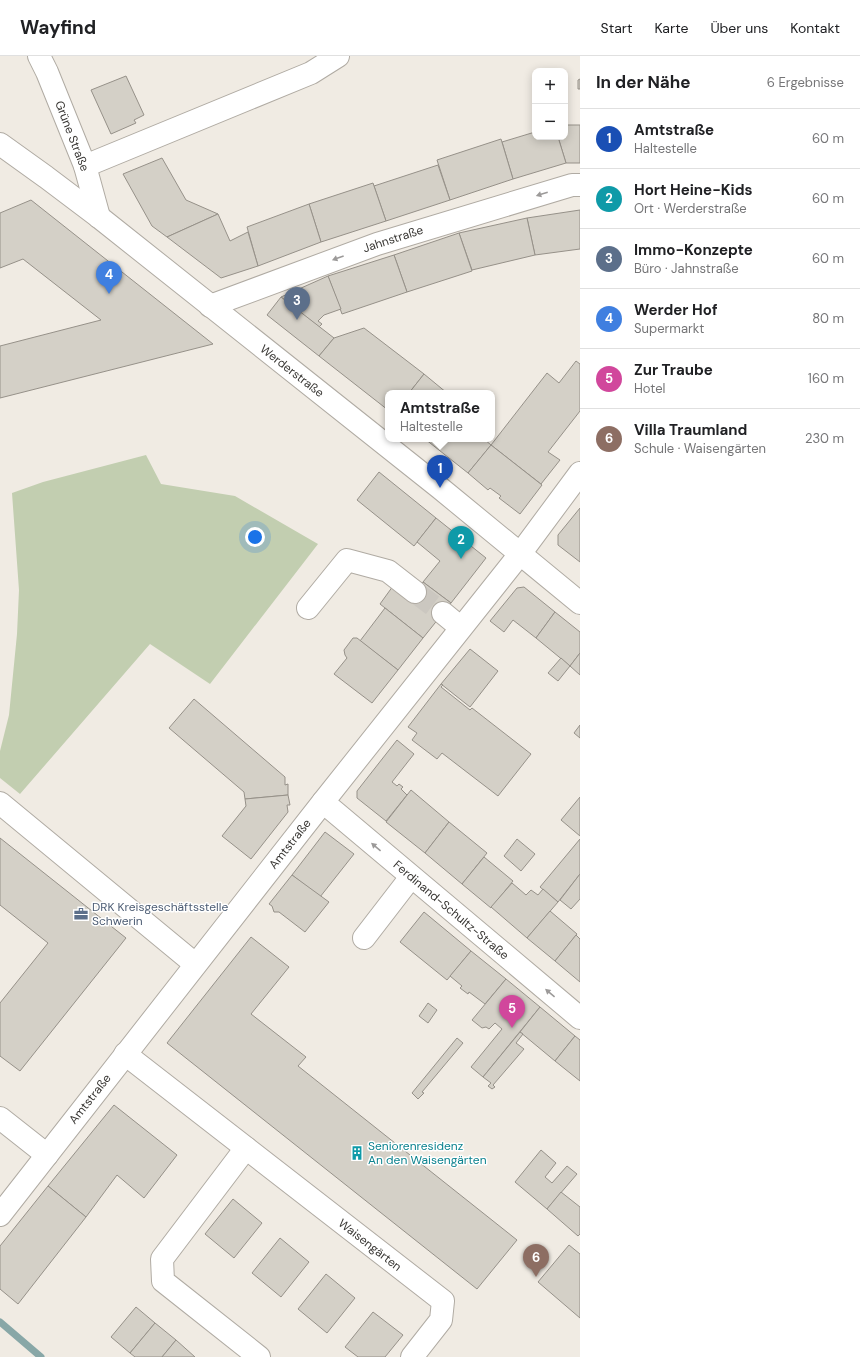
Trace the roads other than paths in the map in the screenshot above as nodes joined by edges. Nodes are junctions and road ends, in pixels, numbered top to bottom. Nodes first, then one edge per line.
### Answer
1 (39, 56) edge
2 (338, 56) edge
3 (0, 144) edge
4 (85, 166) junction
5 (580, 185) edge
6 (99, 217) junction
7 (210, 306) junction
8 (580, 473) edge
9 (520, 554) junction
10 (415, 592) tunnel mouth
11 (580, 603) edge
12 (308, 608) dead end
13 (443, 613) tunnel mouth
14 (460, 627) junction
15 (323, 802) junction
16 (0, 803) edge
17 (411, 877) junction
18 (364, 938) dead end
19 (195, 964) junction
20 (580, 1018) edge
21 (125, 1054) junction
22 (0, 1118) edge
23 (246, 1148) junction
24 (47, 1155) junction
25 (0, 1215) edge
26 (259, 1357) edge
27 (412, 1357) edge

1 - 4 street, Grüne Straße
2 - 4 street
3 - 6 street, Werderstraße
4 - 6 street, Grüne Straße
5 -> 7 street, Jahnstraße
6 - 7 street, Werderstraße
7 - 9 street, Werderstraße
8 - 9 street, Amtstraße
9 - 11 street, Werderstraße
9 - 14 street, Amtstraße
10 - 12 street
13 - 14 street
14 - 15 street, Amtstraße
17 -> 15 street, Ferdinand-Schultz-Straße
15 - 19 street, Amtstraße
16 - 19 street
17 - 18 street
20 -> 17 street, Ferdinand-Schultz-Straße
19 - 21 street, Amtstraße
21 - 23 street, Waisengärten
21 - 24 street, Amtstraße
22 - 24 street
23 - 26 street
23 - 27 street, Waisengärten
24 - 25 street, Amtstraße

